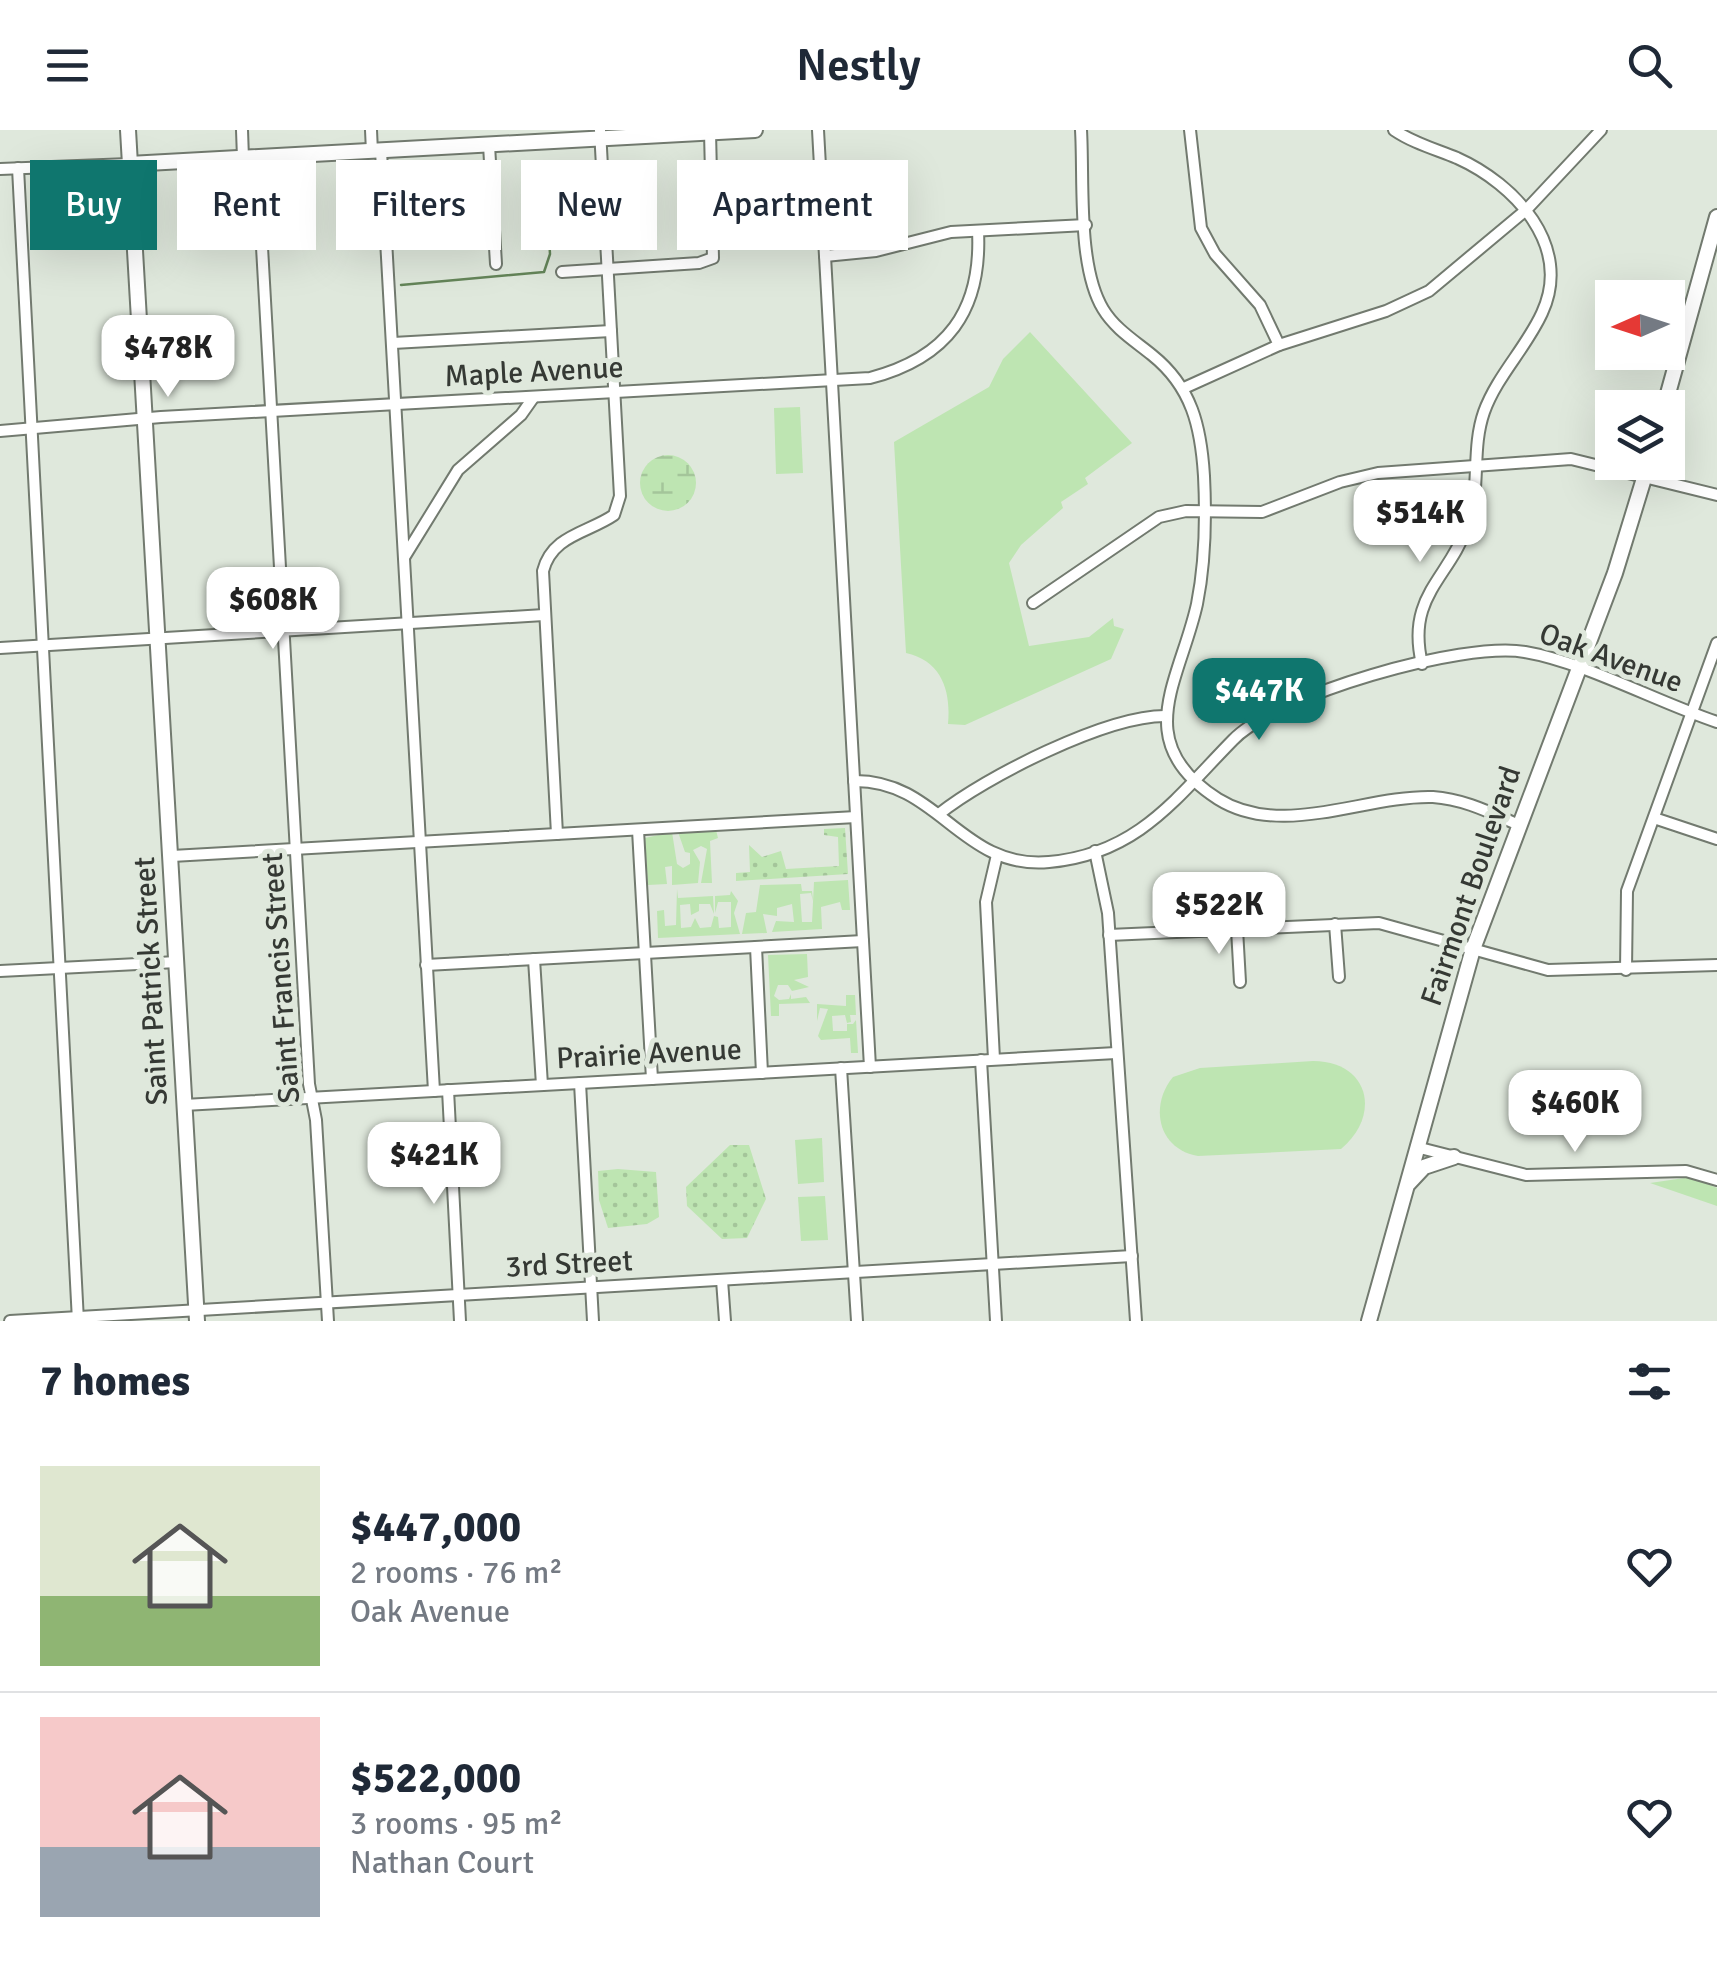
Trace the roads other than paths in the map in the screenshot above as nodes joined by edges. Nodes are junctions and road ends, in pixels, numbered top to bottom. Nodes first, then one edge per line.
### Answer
1 (128, 130) edge
2 (242, 130) edge
3 (370, 130) edge
4 (755, 130) edge
5 (818, 130) edge
6 (1081, 130) edge
7 (1190, 130) edge
8 (1394, 130) edge
9 (1601, 130) edge
10 (704, 132) edge
11 (600, 134) edge
12 (489, 145) junction
13 (376, 152) junction
14 (250, 158) junction
15 (129, 160) edge
16 (157, 163) edge
17 (18, 168) junction
18 (30, 168) edge
19 (0, 169) edge
20 (1526, 210) junction
21 (1717, 217) edge
22 (1086, 225) junction
23 (978, 231) junction
24 (135, 250) edge
25 (1712, 255) edge
26 (825, 256) junction
27 (496, 264) dead end
28 (607, 269) junction
29 (562, 272) dead end
30 (611, 331) junction
31 (393, 343) junction
32 (1279, 345) junction
33 (832, 380) junction
34 (1184, 388) junction
35 (1670, 390) edge
36 (615, 392) junction
37 (533, 398) junction
38 (396, 404) junction
39 (272, 411) junction
40 (147, 420) junction
41 (0, 430) edge
42 (31, 430) junction
43 (1595, 461) edge
44 (1476, 465) junction
45 (1643, 480) edge
46 (1676, 480) edge
47 (1717, 496) edge
48 (1204, 510) junction
49 (405, 556) junction
50 (1034, 603) dead end
51 (544, 615) junction
52 (408, 623) junction
53 (285, 631) junction
54 (158, 639) junction
55 (1717, 643) edge
56 (42, 646) junction
57 (0, 648) edge
58 (1422, 664) junction
59 (1579, 670) junction
60 (1691, 713) junction
61 (1166, 716) junction
62 (1717, 722) edge
63 (854, 781) junction
64 (1194, 781) junction
65 (939, 814) junction
66 (856, 818) junction
67 (1654, 818) junction
68 (1519, 825) junction
69 (638, 830) junction
70 (557, 834) junction
71 (1717, 839) edge
72 (419, 842) junction
73 (296, 849) junction
74 (1095, 852) junction
75 (172, 856) junction
76 (997, 856) junction
77 (1335, 924) junction
78 (1237, 929) junction
79 (1110, 936) junction
80 (863, 941) junction
81 (756, 947) junction
82 (1473, 949) junction
83 (645, 953) junction
84 (534, 959) junction
85 (177, 962) junction
86 (426, 965) junction
87 (1717, 965) edge
88 (58, 968) junction
89 (1626, 970) junction
90 (0, 971) edge
91 (1339, 977) dead end
92 (1240, 982) dead end
93 (1116, 1052) junction
94 (988, 1060) junction
95 (870, 1066) junction
96 (842, 1068) junction
97 (762, 1073) junction
98 (652, 1079) junction
99 (580, 1083) junction
100 (542, 1085) junction
101 (448, 1090) junction
102 (434, 1091) junction
103 (311, 1098) junction
104 (184, 1106) junction
105 (1416, 1147) junction
106 (1454, 1158) junction
107 (1717, 1180) edge
108 (1406, 1187) junction
109 (1132, 1256) junction
110 (993, 1265) junction
111 (854, 1272) junction
112 (722, 1280) junction
113 (591, 1288) junction
114 (459, 1296) junction
115 (327, 1304) junction
116 (197, 1316) edge
117 (78, 1319) edge
118 (10, 1321) edge
119 (328, 1321) edge
120 (460, 1321) edge
121 (593, 1321) edge
122 (724, 1321) edge
123 (857, 1321) edge
124 (996, 1321) edge
125 (1136, 1321) edge
126 (1369, 1321) edge

1 - 15 street, Saint Patrick Street
2 - 14 street, Saint Francis Street
3 - 13 street
4 - 10 street
5 - 26 street
6 - 22 street
7 - 32 street
8 - 20 street
9 - 20 street
10 - 11 street
10 - 28 street
11 - 12 street
11 - 28 street
12 - 13 street
12 - 27 street
13 - 14 street
13 - 31 street
14 - 16 street
14 - 39 street, Saint Francis Street
17 - 18 street
17 - 19 street
17 - 42 street
20 - 32 street
20 - 44 street
21 - 25 street
22 - 23 street
22 - 34 street
23 - 26 street
23 - 33 street, Maple Avenue
24 - 40 street, Saint Patrick Street
25 - 35 street
26 - 33 street
28 - 29 street
28 - 30 street
30 - 31 street
30 - 36 street
31 - 38 street
32 - 34 street
33 - 36 street, Maple Avenue
33 - 63 street
34 - 48 street
36 - 37 street, Maple Avenue
36 - 51 street
37 - 38 street, Maple Avenue
37 - 49 street
38 - 39 street, Maple Avenue
38 - 49 street
39 - 40 street, Maple Avenue
39 - 53 street, Saint Francis Street
40 - 42 street, Maple Avenue
40 - 54 street, Saint Patrick Street
41 - 42 street, Maple Avenue
42 - 56 street
43 - 44 street
44 - 48 street
44 - 58 street
45 - 59 street, Fairmont Boulevard
46 - 47 street
48 - 50 street
48 - 61 street
49 - 52 street
51 - 52 street
51 - 70 street
52 - 53 street
52 - 72 street
53 - 54 street
53 - 73 street, Saint Francis Street
54 - 56 street
54 - 75 street, Saint Patrick Street
55 - 60 street
56 - 57 street
56 - 88 street
58 - 59 street, Oak Avenue
58 - 64 street, Oak Avenue
59 - 60 street, Oak Avenue
59 - 68 street, Fairmont Boulevard
60 - 62 street, Oak Avenue
60 - 67 street
61 - 64 street
61 - 65 street
63 - 65 street, Oak Avenue
63 - 66 street
64 - 68 street
64 - 74 street, Oak Avenue
65 - 76 street, Oak Avenue
66 - 69 street
66 - 80 street
67 - 71 street
67 - 89 street
68 - 82 street, Fairmont Boulevard
69 - 70 street
69 - 83 street
70 - 72 street
72 - 73 street
72 - 86 street
73 - 75 street
73 - 103 street, Saint Francis Street
74 - 76 street, Oak Avenue
74 - 79 street
75 - 85 street, Saint Patrick Street
76 - 94 street
77 - 78 street
77 - 82 street
77 - 91 street
78 - 79 street
78 - 92 street
79 - 93 street
80 - 81 street
80 - 95 street
81 - 83 street
81 - 97 street
82 - 89 street
82 - 105 street, Fairmont Boulevard
83 - 84 street
83 - 98 street
84 - 86 street
84 - 100 street
85 - 88 street
85 - 104 street, Saint Patrick Street
86 - 102 street
87 - 89 street
88 - 90 street
88 - 117 street
93 - 94 street, Prairie Avenue
93 - 109 street
94 - 95 street, Prairie Avenue
94 - 110 street
95 - 96 street, Prairie Avenue
96 - 97 street, Prairie Avenue
96 - 111 street
97 - 98 street, Prairie Avenue
98 - 99 street, Prairie Avenue
99 - 100 street, Prairie Avenue
99 - 113 street
100 - 101 street, Prairie Avenue
101 - 102 street, Prairie Avenue
101 - 114 street
102 - 103 street, Prairie Avenue
103 - 104 street, Prairie Avenue
103 - 115 street, Saint Francis Street
104 - 116 street, Saint Patrick Street
105 - 106 street
105 - 108 street, Fairmont Boulevard
106 - 107 street
106 - 108 street
108 - 126 street, Fairmont Boulevard
109 - 110 street, 3rd Street
109 - 125 street
110 - 111 street, 3rd Street
110 - 124 street
111 - 112 street, 3rd Street
111 - 123 street
112 - 113 street, 3rd Street
112 - 122 street
113 - 114 street, 3rd Street
113 - 121 street
114 - 115 street, 3rd Street
114 - 120 street
115 - 116 street, 3rd Street
115 - 119 street, Saint Francis Street
116 - 117 street, 3rd Street
117 - 118 street, 3rd Street

